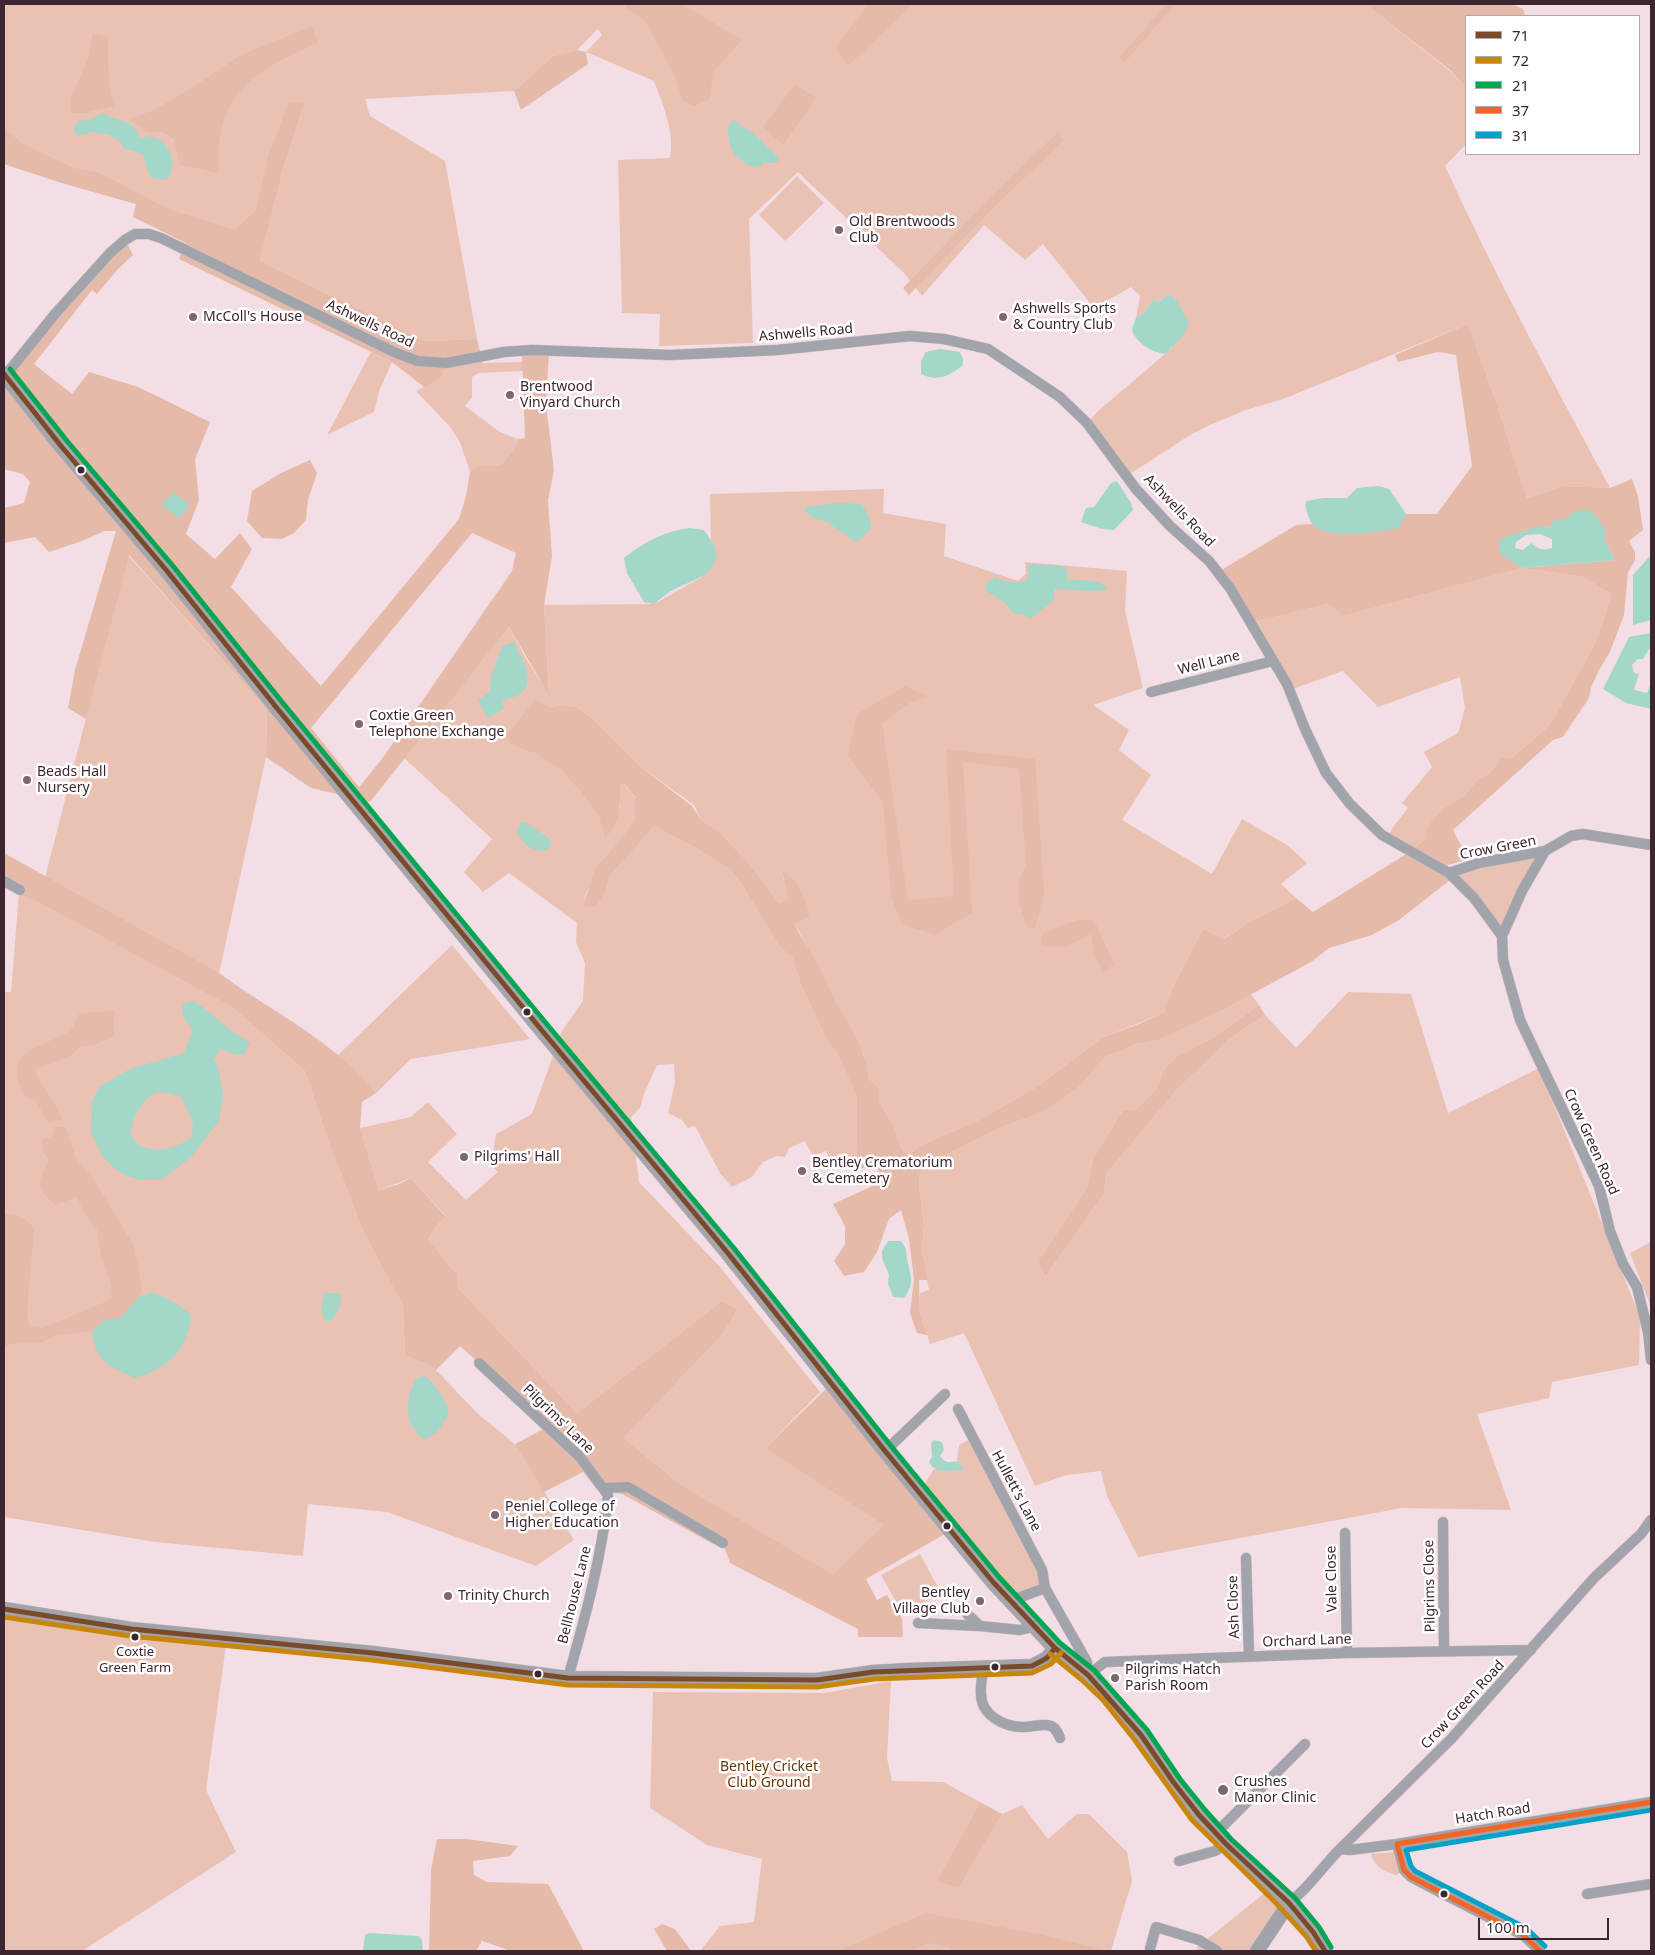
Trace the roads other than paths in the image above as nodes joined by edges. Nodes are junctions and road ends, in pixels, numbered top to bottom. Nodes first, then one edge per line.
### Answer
1 (4, 375) edge
2 (1274, 661) junction
3 (1151, 692) dead end
4 (1651, 845) edge
5 (1545, 851) junction
6 (1449, 872) junction
7 (4, 881) edge
8 (20, 890) dead end
9 (1502, 936) junction
10 (1651, 1360) edge
11 (479, 1363) dead end
12 (945, 1394) dead end
13 (958, 1409) dead end
14 (885, 1451) junction
15 (604, 1488) junction
16 (1651, 1520) edge
17 (1443, 1522) dead end
18 (1344, 1534) dead end
19 (723, 1543) dead end
20 (1246, 1558) dead end
21 (1045, 1588) junction
22 (1010, 1601) junction
23 (4, 1609) edge
24 (967, 1614) dead end
25 (918, 1623) dead end
26 (980, 1626) junction
27 (1033, 1627) junction
28 (1055, 1648) junction
29 (1531, 1650) junction
30 (1444, 1651) junction
31 (1347, 1653) junction
32 (1249, 1656) junction
33 (983, 1666) junction
34 (1088, 1675) junction
35 (568, 1678) junction
36 (1060, 1738) dead end
37 (1305, 1744) dead end
38 (1651, 1802) edge
39 (1221, 1839) junction
40 (1397, 1844) junction
41 (1340, 1849) junction
42 (1179, 1861) dead end
43 (1651, 1884) edge
44 (1587, 1894) dead end
45 (1289, 1903) junction
46 (1150, 1949) dead end
47 (1217, 1951) edge
48 (1257, 1951) edge
49 (1325, 1951) edge
50 (1540, 1951) edge

1 - 2 street, Ashwells Road
1 - 14 main road
2 - 3 street, Well Lane
2 - 6 street, Ashwells Road
4 - 5 street
5 - 6 street, Crow Green
5 - 9 street, Crow Green
6 - 9 street, Crow Green
7 - 8 street
9 - 10 street, Crow Green Road
11 - 15 street, Pilgrims' Lane
12 - 14 street
13 - 21 street, Hullett's Lane
14 - 22 main road
15 - 19 street
15 - 35 street, Bellhouse Lane
16 - 29 street, Crow Green Road
17 - 30 street, Pilgrims Close
18 - 31 street, Vale Close
20 - 32 street, Ash Close
21 - 22 street
21 - 34 street, Hullett's Lane
22 - 27 main road
23 - 35 street
24 - 26 street
25 - 26 street
26 - 27 street
27 - 28 main road
28 - 33 street
28 - 34 main road
29 - 30 street, Orchard Lane
29 - 41 street, Crow Green Road
30 - 31 street, Orchard Lane
31 - 32 street, Orchard Lane
32 - 34 street, Orchard Lane
33 - 35 street
33 - 36 street
34 - 39 main road
37 - 39 street
38 - 40 street, Hatch Road
39 - 42 street
39 - 45 main road
40 - 41 street, Hatch Road
40 - 50 street
41 - 45 street, Crow Green Road
43 - 44 street
45 - 48 street
45 - 49 main road
46 - 47 street

